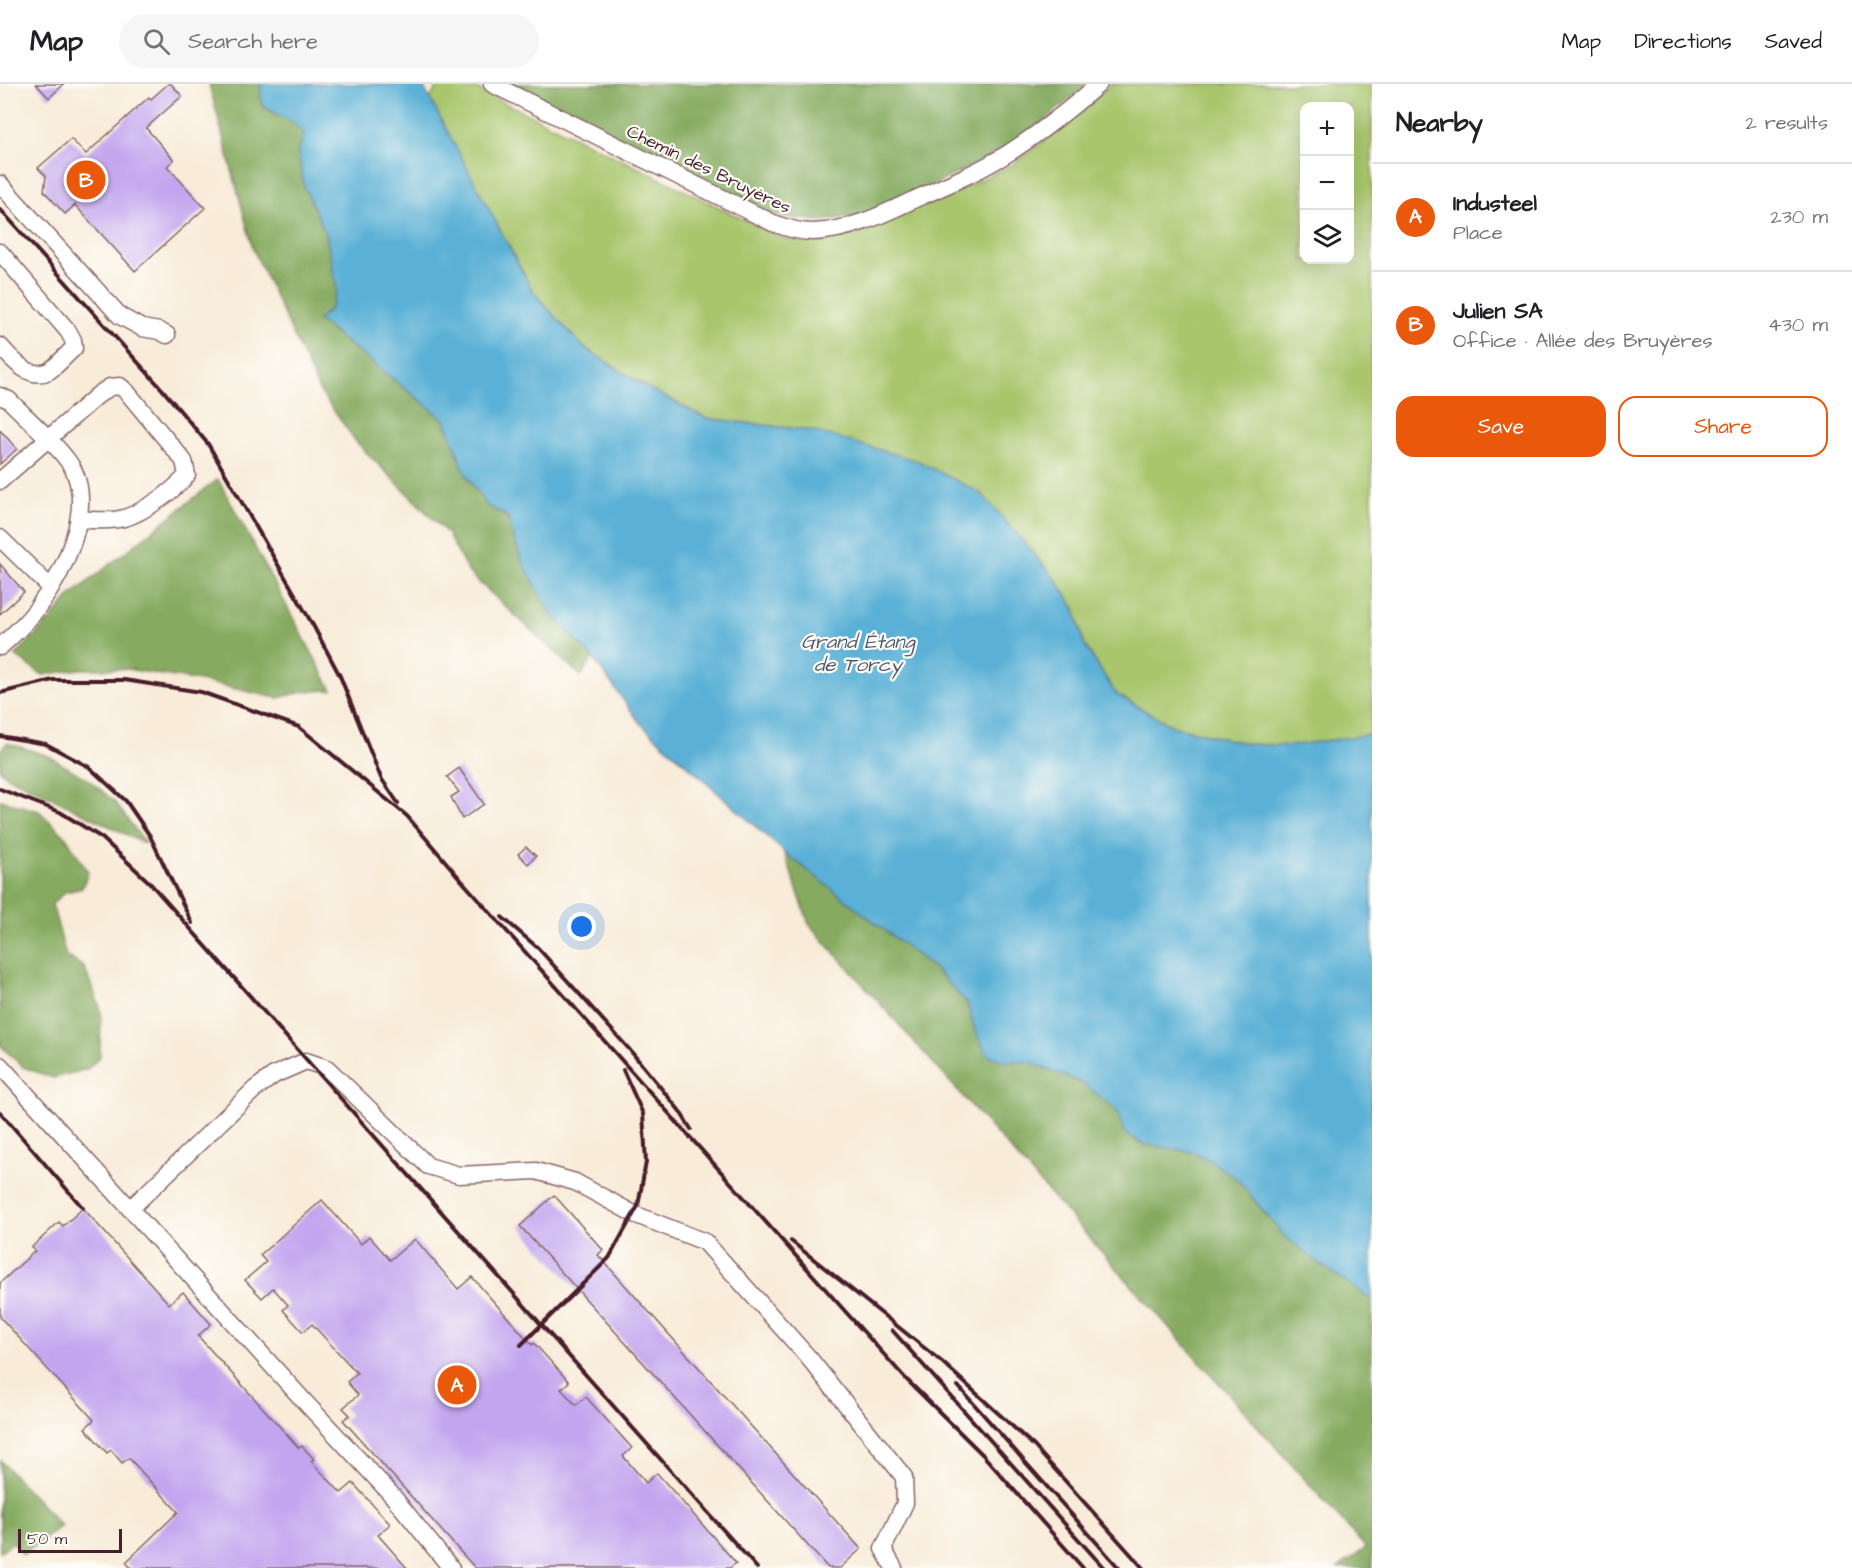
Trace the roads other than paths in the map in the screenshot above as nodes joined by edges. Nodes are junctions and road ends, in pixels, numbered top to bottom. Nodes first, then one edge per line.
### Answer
1 (492, 84) edge
2 (1099, 84) edge
3 (0, 184) edge
4 (0, 252) edge
5 (167, 335) dead end
6 (0, 346) edge
7 (0, 396) edge
8 (48, 440) junction
9 (0, 481) edge
10 (79, 519) junction
11 (0, 538) edge
12 (51, 588) junction
13 (0, 647) edge
14 (0, 1065) edge
15 (130, 1209) junction
16 (451, 1568) edge
17 (894, 1568) edge

1 - 2 street, Chemin des Bruyères
3 - 5 street
4 - 6 street
7 - 8 street
8 - 9 street
8 - 10 street
8 - 10 street
10 - 12 street
11 - 12 street
12 - 13 street
14 - 15 street
15 - 16 street
15 - 17 street

